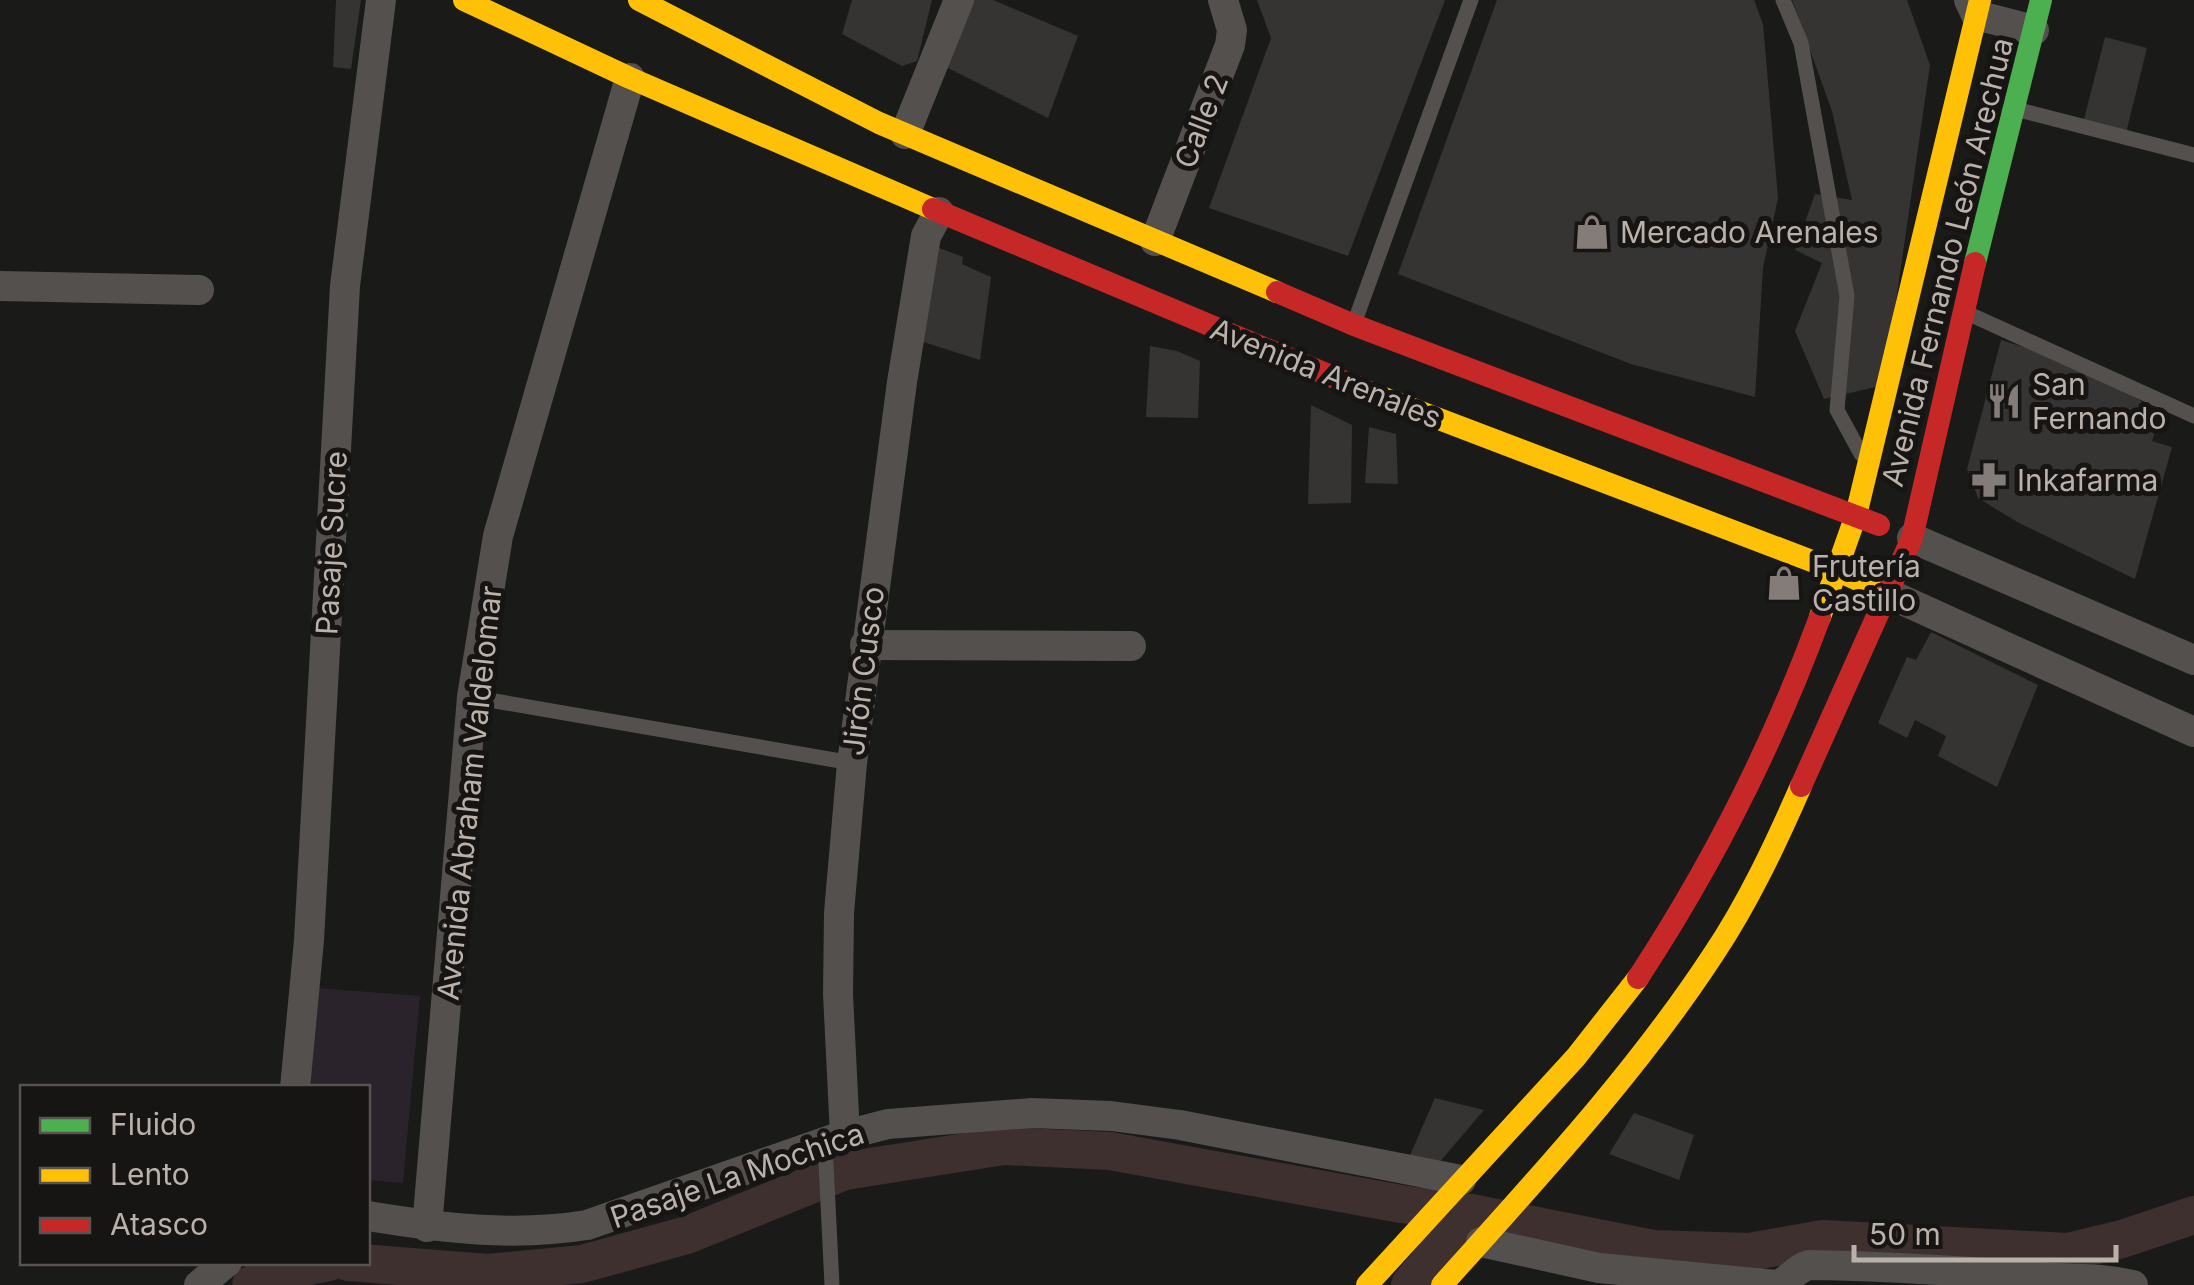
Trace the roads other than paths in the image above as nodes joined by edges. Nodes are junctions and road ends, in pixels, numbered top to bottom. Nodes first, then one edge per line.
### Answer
1 (381, 0) edge
2 (464, 0) edge
3 (639, 0) edge
4 (959, 0) edge
5 (1223, 0) edge
6 (1471, 0) edge
7 (1784, 0) edge
8 (2041, 0) edge
9 (1975, 5) edge
10 (693, 13) edge
11 (2034, 30) junction
12 (630, 78) junction
13 (2014, 109) junction
14 (905, 134) junction
15 (2194, 155) edge
16 (939, 212) junction
17 (1155, 241) junction
18 (0, 286) edge
19 (198, 290) dead end
20 (1963, 312) junction
21 (1354, 325) junction
22 (2194, 416) edge
23 (1868, 466) junction
24 (1856, 515) junction
25 (1912, 538) junction
26 (1838, 571) junction
27 (1889, 594) junction
28 (865, 645) junction
29 (1130, 646) dead end
30 (2194, 660) edge
31 (472, 697) junction
32 (2194, 732) edge
33 (852, 764) junction
34 (295, 1085) edge
35 (835, 1139) junction
36 (1461, 1180) junction
37 (370, 1216) edge
38 (427, 1227) junction
39 (1481, 1242) junction
40 (223, 1265) edge
41 (2048, 1281) edge
42 (199, 1285) edge
43 (832, 1285) edge
44 (1367, 1285) edge
45 (1442, 1285) edge
46 (1776, 1285) edge
47 (2134, 1285) edge

1 - 34 street, Pasaje Sucre
2 - 12 street, Avenida Arenales
3 - 10 street, Avenida Arenales
4 - 14 street
5 - 17 street, Calle 2
6 - 21 lane
7 - 23 lane
8 - 11 street, Avenida Fernando León Arechua
9 - 11 street
9 - 23 street, Avenida Fernando León Arechua
10 - 14 street, Avenida Arenales
11 - 13 street, Avenida Fernando León Arechua
12 - 16 street, Avenida Arenales
12 - 31 street, Avenida Abraham Valdelomar
13 - 15 lane
13 - 20 street, Avenida Fernando León Arechua
14 - 17 street, Avenida Arenales
16 - 26 street, Avenida Arenales
16 - 28 street, Jirón Cusco
17 - 21 street, Avenida Arenales
18 - 19 street
20 - 22 lane
20 - 25 street, Avenida Fernando León Arechua
21 - 24 street, Avenida Arenales
23 - 24 street, Avenida Fernando León Arechua
24 - 25 street, Avenida Arenales
24 - 26 street, Avenida Fernando León Arechua
25 - 27 street, Avenida Fernando León Arechua
25 - 30 street, Avenida Arenales
26 - 27 street, Avenida Arenales
26 - 36 street
27 - 32 street, Avenida Arenales
27 - 39 street
28 - 29 street
28 - 33 street, Jirón Cusco
31 - 33 lane
31 - 38 street, Avenida Abraham Valdelomar
33 - 35 street, Jirón Cusco
35 - 36 street, Pasaje La Mochica
35 - 38 street, Pasaje La Mochica
35 - 43 lane
36 - 44 street
37 - 38 street, Pasaje La Mochica
39 - 45 street
39 - 46 street
40 - 42 street
41 - 46 street
41 - 47 street

